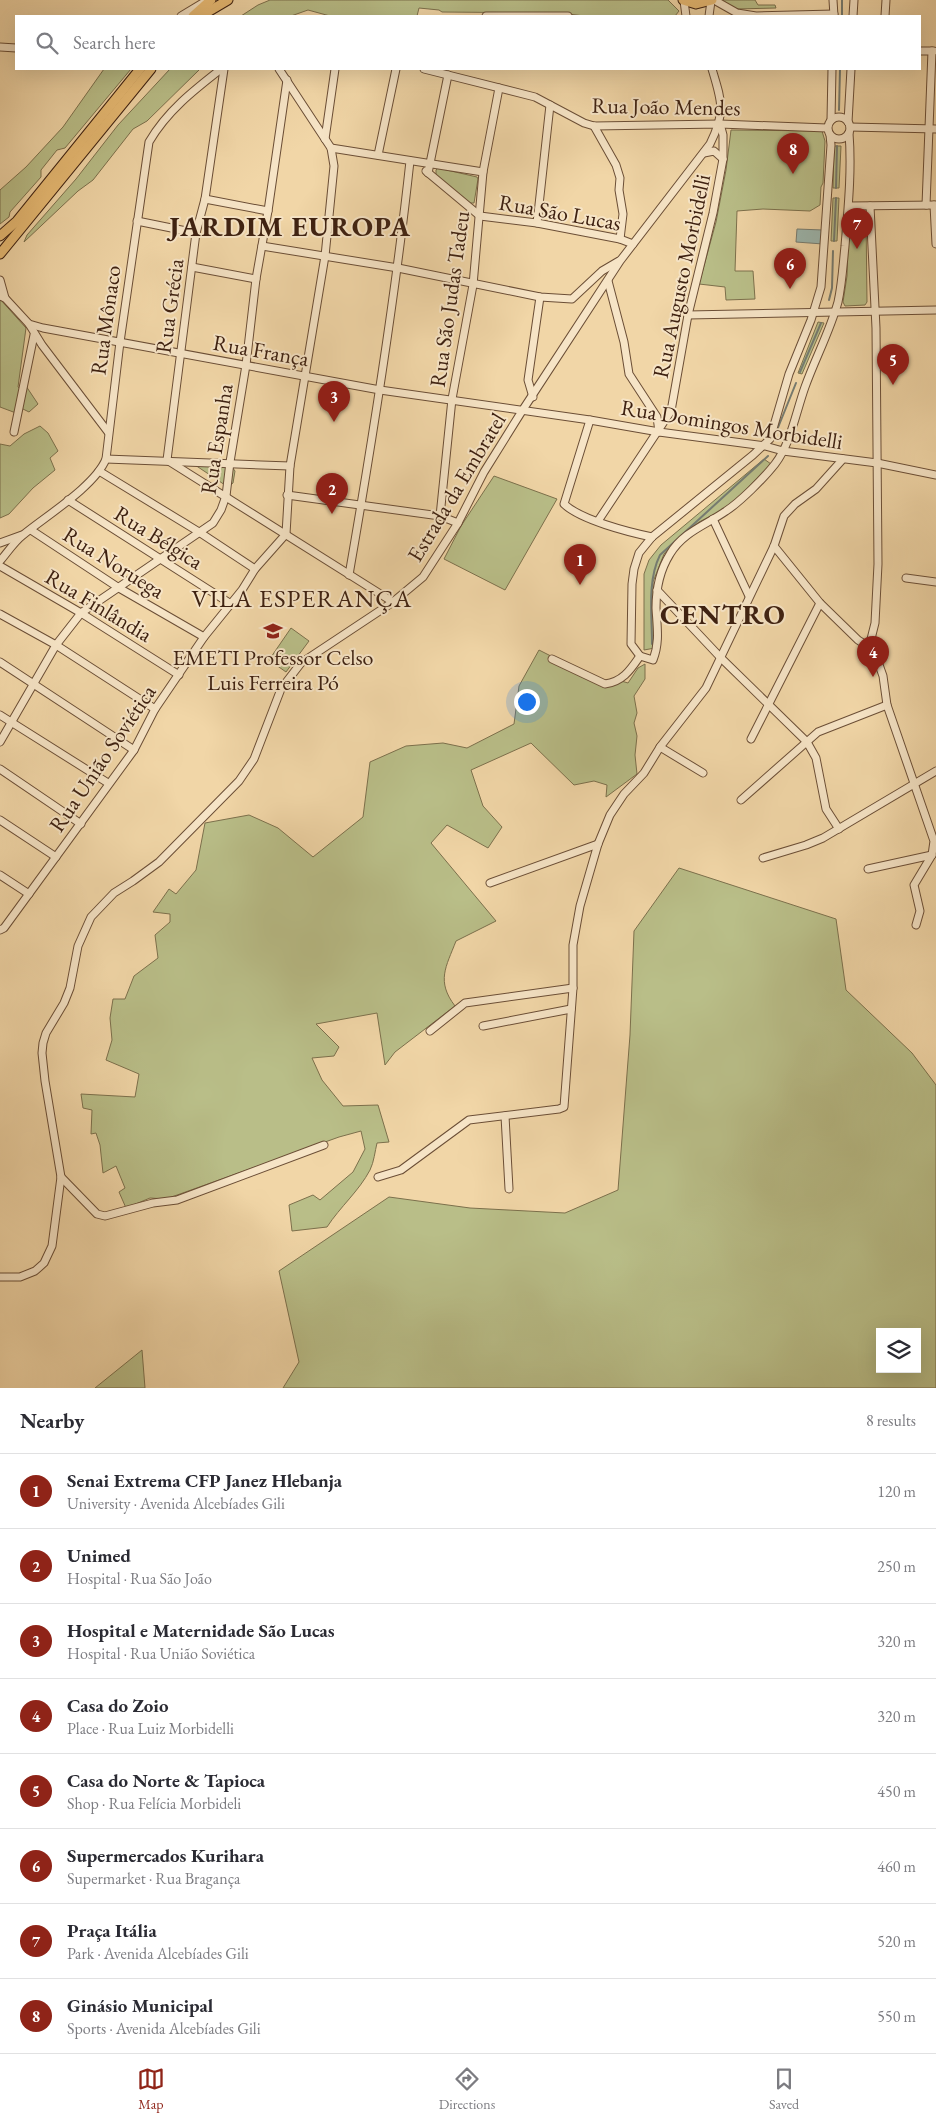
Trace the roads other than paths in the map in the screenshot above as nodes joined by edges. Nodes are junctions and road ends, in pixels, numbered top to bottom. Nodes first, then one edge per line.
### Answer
1 (209, 0) edge
2 (228, 0) edge
3 (712, 0) edge
4 (833, 0) edge
5 (854, 0) edge
6 (886, 0) edge
7 (683, 1) edge
8 (183, 15) edge
9 (194, 15) edge
10 (203, 15) edge
11 (685, 15) edge
12 (709, 15) edge
13 (750, 15) edge
14 (834, 15) edge
15 (853, 15) edge
16 (885, 15) edge
17 (0, 47) edge
18 (15, 48) edge
19 (921, 51) edge
20 (934, 51) edge
21 (139, 70) edge
22 (150, 70) edge
23 (222, 70) edge
24 (223, 70) edge
25 (280, 70) edge
26 (335, 70) edge
27 (396, 70) edge
28 (430, 70) edge
29 (712, 70) edge
30 (832, 70) edge
31 (851, 70) edge
32 (448, 75) junction
33 (287, 80) junction
34 (499, 88) junction
35 (550, 105) junction
36 (831, 120) junction
37 (720, 124) junction
38 (594, 126) junction
39 (827, 128) junction
40 (849, 128) junction
41 (932, 129) edge
42 (830, 135) junction
43 (325, 139) junction
44 (331, 148) junction
45 (704, 153) junction
46 (378, 155) junction
47 (723, 159) junction
48 (410, 161) junction
49 (420, 163) junction
50 (430, 164) junction
51 (482, 172) junction
52 (428, 173) junction
53 (205, 199) junction
54 (932, 205) edge
55 (849, 206) junction
56 (870, 206) junction
57 (268, 211) junction
58 (480, 216) junction
59 (137, 222) junction
60 (537, 223) junction
61 (196, 234) junction
62 (0, 236) edge
63 (620, 239) junction
64 (633, 244) junction
65 (936, 244) edge
66 (262, 246) junction
67 (0, 254) edge
68 (325, 256) junction
69 (620, 260) junction
70 (192, 267) junction
71 (398, 268) junction
72 (256, 279) junction
73 (0, 280) edge
74 (608, 281) junction
75 (473, 285) junction
76 (2, 297) edge
77 (540, 297) junction
78 (874, 310) junction
79 (936, 310) edge
80 (814, 312) junction
81 (835, 312) junction
82 (688, 314) junction
83 (29, 324) junction
84 (34, 335) junction
85 (120, 342) junction
86 (180, 352) junction
87 (246, 365) junction
88 (306, 376) junction
89 (380, 390) junction
90 (533, 397) junction
91 (452, 399) junction
92 (522, 411) junction
93 (590, 420) junction
94 (14, 432) dead end
95 (108, 432) junction
96 (659, 432) junction
97 (764, 446) junction
98 (783, 451) junction
99 (106, 459) junction
100 (843, 459) junction
101 (167, 460) junction
102 (230, 462) junction
103 (877, 463) junction
104 (290, 466) junction
105 (99, 471) junction
106 (936, 475) edge
107 (287, 495) junction
108 (226, 496) junction
109 (68, 500) junction
110 (360, 506) junction
111 (440, 516) junction
112 (713, 519) junction
113 (598, 521) junction
114 (458, 523) junction
115 (31, 530) junction
116 (199, 532) junction
117 (286, 534) junction
118 (22, 535) junction
119 (652, 537) junction
120 (0, 543) edge
121 (774, 546) junction
122 (159, 558) junction
123 (0, 561) edge
124 (0, 566) edge
125 (255, 570) junction
126 (349, 575) junction
127 (906, 578) dead end
128 (936, 582) edge
129 (119, 588) junction
130 (657, 590) junction
131 (749, 596) junction
132 (393, 602) junction
133 (820, 603) junction
134 (231, 604) junction
135 (81, 613) junction
136 (0, 614) edge
137 (204, 637) junction
138 (56, 645) junction
139 (870, 647) junction
140 (640, 656) junction
141 (721, 658) junction
142 (552, 659) dead end
143 (0, 662) edge
144 (179, 675) junction
145 (33, 683) junction
146 (769, 704) junction
147 (887, 705) junction
148 (155, 709) junction
149 (0, 715) edge
150 (12, 722) junction
151 (751, 739) dead end
152 (0, 742) edge
153 (807, 742) junction
154 (660, 747) junction
155 (134, 750) junction
156 (0, 769) edge
157 (936, 771) edge
158 (703, 772) dead end
159 (108, 783) junction
160 (914, 784) junction
161 (740, 800) dead end
162 (0, 820) edge
163 (81, 824) junction
164 (839, 829) junction
165 (598, 844) junction
166 (932, 855) junction
167 (56, 857) junction
168 (763, 858) dead end
169 (868, 869) dead end
170 (0, 875) edge
171 (490, 883) dead end
172 (29, 894) junction
173 (916, 925) dead end
174 (0, 930) edge
175 (573, 988) junction
176 (571, 1009) junction
177 (483, 1026) dead end
178 (430, 1031) dead end
179 (505, 1116) junction
180 (324, 1145) dead end
181 (61, 1177) junction
182 (378, 1177) dead end
183 (509, 1189) dead end
184 (0, 1278) edge

1 - 8 street
1 - 9 main road
2 - 10 main road
3 - 7 main road
3 - 12 street
3 - 13 street
4 - 14 street
5 - 15 street
6 - 16 street
7 - 11 street
17 - 18 street
19 - 20 street
20 - 41 street
21 - 62 main road
22 - 67 main road
23 - 59 street, Rua Mônaco
24 - 53 street, Rua Grécia
25 - 33 street
26 - 43 street
27 - 46 street
28 - 32 street, Rua João Mendes
29 - 37 street, Rua Augusto Morbidelli
30 - 36 street
31 - 40 street
32 - 34 street, Rua João Mendes
32 - 50 street
33 - 43 street
33 - 57 street, Rua Espanha
34 - 35 street, Rua João Mendes
34 - 51 street, Rua São Judas Tadeu
35 - 38 street, Rua João Mendes
35 - 60 street
36 - 39 street
36 - 40 street
37 - 38 street, Rua João Mendes
37 - 39 street, Rua João Mendes
37 - 45 street, Estrada da Embratel
37 - 47 street, Rua Augusto Morbidelli
38 - 63 street
39 - 42 street
40 - 41 street
40 - 42 street
40 - 55 street
41 - 54 street
42 - 80 street
43 - 44 street
44 - 46 street
44 - 68 street
45 - 47 street
45 - 64 street, Estrada da Embratel
46 - 48 street
47 - 82 street, Rua Augusto Morbidelli
48 - 49 street
48 - 71 street
49 - 50 street
49 - 52 street
50 - 51 street
50 - 52 street
51 - 58 street, Rua São Judas Tadeu
52 - 58 street
53 - 57 street
53 - 61 street, Rua Grécia
54 - 56 street
54 - 65 street
55 - 56 street
55 - 81 street
56 - 78 street
57 - 66 street, Rua Espanha
58 - 60 street, Rua São Lucas
58 - 75 street, Rua São Judas Tadeu
59 - 61 street
59 - 85 street, Rua Mônaco
60 - 63 street, Rua São Lucas
61 - 70 street, Rua Grécia
63 - 64 street, Rua São Lucas
64 - 69 street, Estrada da Embratel
66 - 68 street
66 - 72 street, Rua Espanha
68 - 71 street
68 - 88 street
69 - 74 street, Estrada da Embratel
69 - 77 street
70 - 72 street
70 - 86 street, Rua Grécia
71 - 75 street
71 - 89 street
72 - 87 street, Rua Espanha
73 - 76 street
74 - 90 street, Estrada da Embratel
74 - 96 street
75 - 77 street
75 - 91 street, Rua São Judas Tadeu
76 - 83 street
77 - 90 street
78 - 79 street
78 - 81 street
78 - 103 street
80 - 81 street
80 - 82 street
80 - 97 street
81 - 98 street
82 - 96 street, Rua Augusto Morbidelli
83 - 84 street
83 - 85 street, Rua França
84 - 94 street
84 - 95 street
85 - 86 street, Rua França
85 - 95 street, Rua Mônaco
86 - 87 street, Rua França
86 - 101 street, Rua Grécia
87 - 88 street, Rua França
87 - 102 street, Rua Espanha
88 - 89 street, Rua França
88 - 104 street
89 - 91 street, Rua França
89 - 110 street
90 - 92 street, Estrada da Embratel
91 - 92 street, Rua França
91 - 111 street, Rua São Judas Tadeu
92 - 93 street, Rua Domingos Morbidelli
92 - 114 street, Estrada da Embratel
93 - 96 street, Rua Domingos Morbidelli
93 - 113 street
95 - 99 street, Rua Mônaco
96 - 97 street, Rua Domingos Morbidelli
96 - 113 street, Rua Augusto Morbidelli
97 - 98 street, Rua Domingos Morbidelli
97 - 119 street
98 - 100 street, Rua Domingos Morbidelli
98 - 112 street
99 - 101 street
99 - 105 street, Rua Mônaco
100 - 103 street, Rua Domingos Morbidelli
100 - 121 street
101 - 102 street
101 - 108 street
102 - 104 street
102 - 108 street, Rua Espanha
103 - 106 street, Rua Domingos Morbidelli
103 - 139 street
104 - 107 street
105 - 109 street, Rua Mônaco
105 - 116 street
107 - 110 street
107 - 117 street
108 - 116 street, Rua Espanha
108 - 117 street
109 - 115 street, Rua Mônaco
109 - 122 street, Rua Bélgica
110 - 111 street
110 - 126 street
111 - 114 street
112 - 130 street
112 - 131 street
113 - 119 street
114 - 132 street, Estrada da Embratel
115 - 118 street, Rua Mônaco
115 - 129 street, Rua Noruega
116 - 122 street, Rua Espanha
116 - 125 street
117 - 125 street, Rua União Soviética
117 - 126 street
118 - 120 street
118 - 123 street, Rua Mônaco
119 - 140 street
121 - 131 street
121 - 133 street
122 - 129 street, Rua Espanha
122 - 134 street, Rua Bélgica
124 - 135 street, Rua Finlândia
125 - 134 street, Rua União Soviética
126 - 132 street
127 - 128 street
129 - 135 street, Rua Espanha
129 - 137 street, Rua Noruega
130 - 140 street
130 - 141 street
131 - 141 street
132 - 181 street, Estrada da Embratel
133 - 139 street
133 - 146 street
134 - 137 street, Rua União Soviética
135 - 138 street, Rua Espanha
135 - 144 street, Rua Finlândia
136 - 138 street
137 - 144 street, Rua União Soviética
138 - 145 street, Rua Espanha
138 - 148 street
139 - 147 street
140 - 142 street
141 - 146 street
141 - 154 street
143 - 145 street
144 - 148 street, Rua União Soviética
145 - 150 street, Rua Espanha
145 - 155 street
146 - 151 street
146 - 153 street
147 - 153 street
147 - 160 street
148 - 155 street, Rua União Soviética
149 - 150 street
150 - 152 street, Rua Espanha
150 - 159 street
153 - 161 street
153 - 164 street
154 - 158 street
154 - 165 street
155 - 159 street, Rua União Soviética
156 - 163 street
157 - 160 street
159 - 163 street, Rua União Soviética
160 - 164 street
160 - 166 street
162 - 167 street
163 - 167 street, Rua União Soviética
164 - 168 street
165 - 171 street
165 - 175 street
166 - 169 street
166 - 173 street
167 - 172 street, Rua União Soviética
170 - 172 street
172 - 174 street, Rua União Soviética
175 - 176 street
175 - 178 street
176 - 177 street
176 - 179 street
179 - 182 street
179 - 183 street
180 - 181 street
181 - 184 street, Estrada da Embratel

